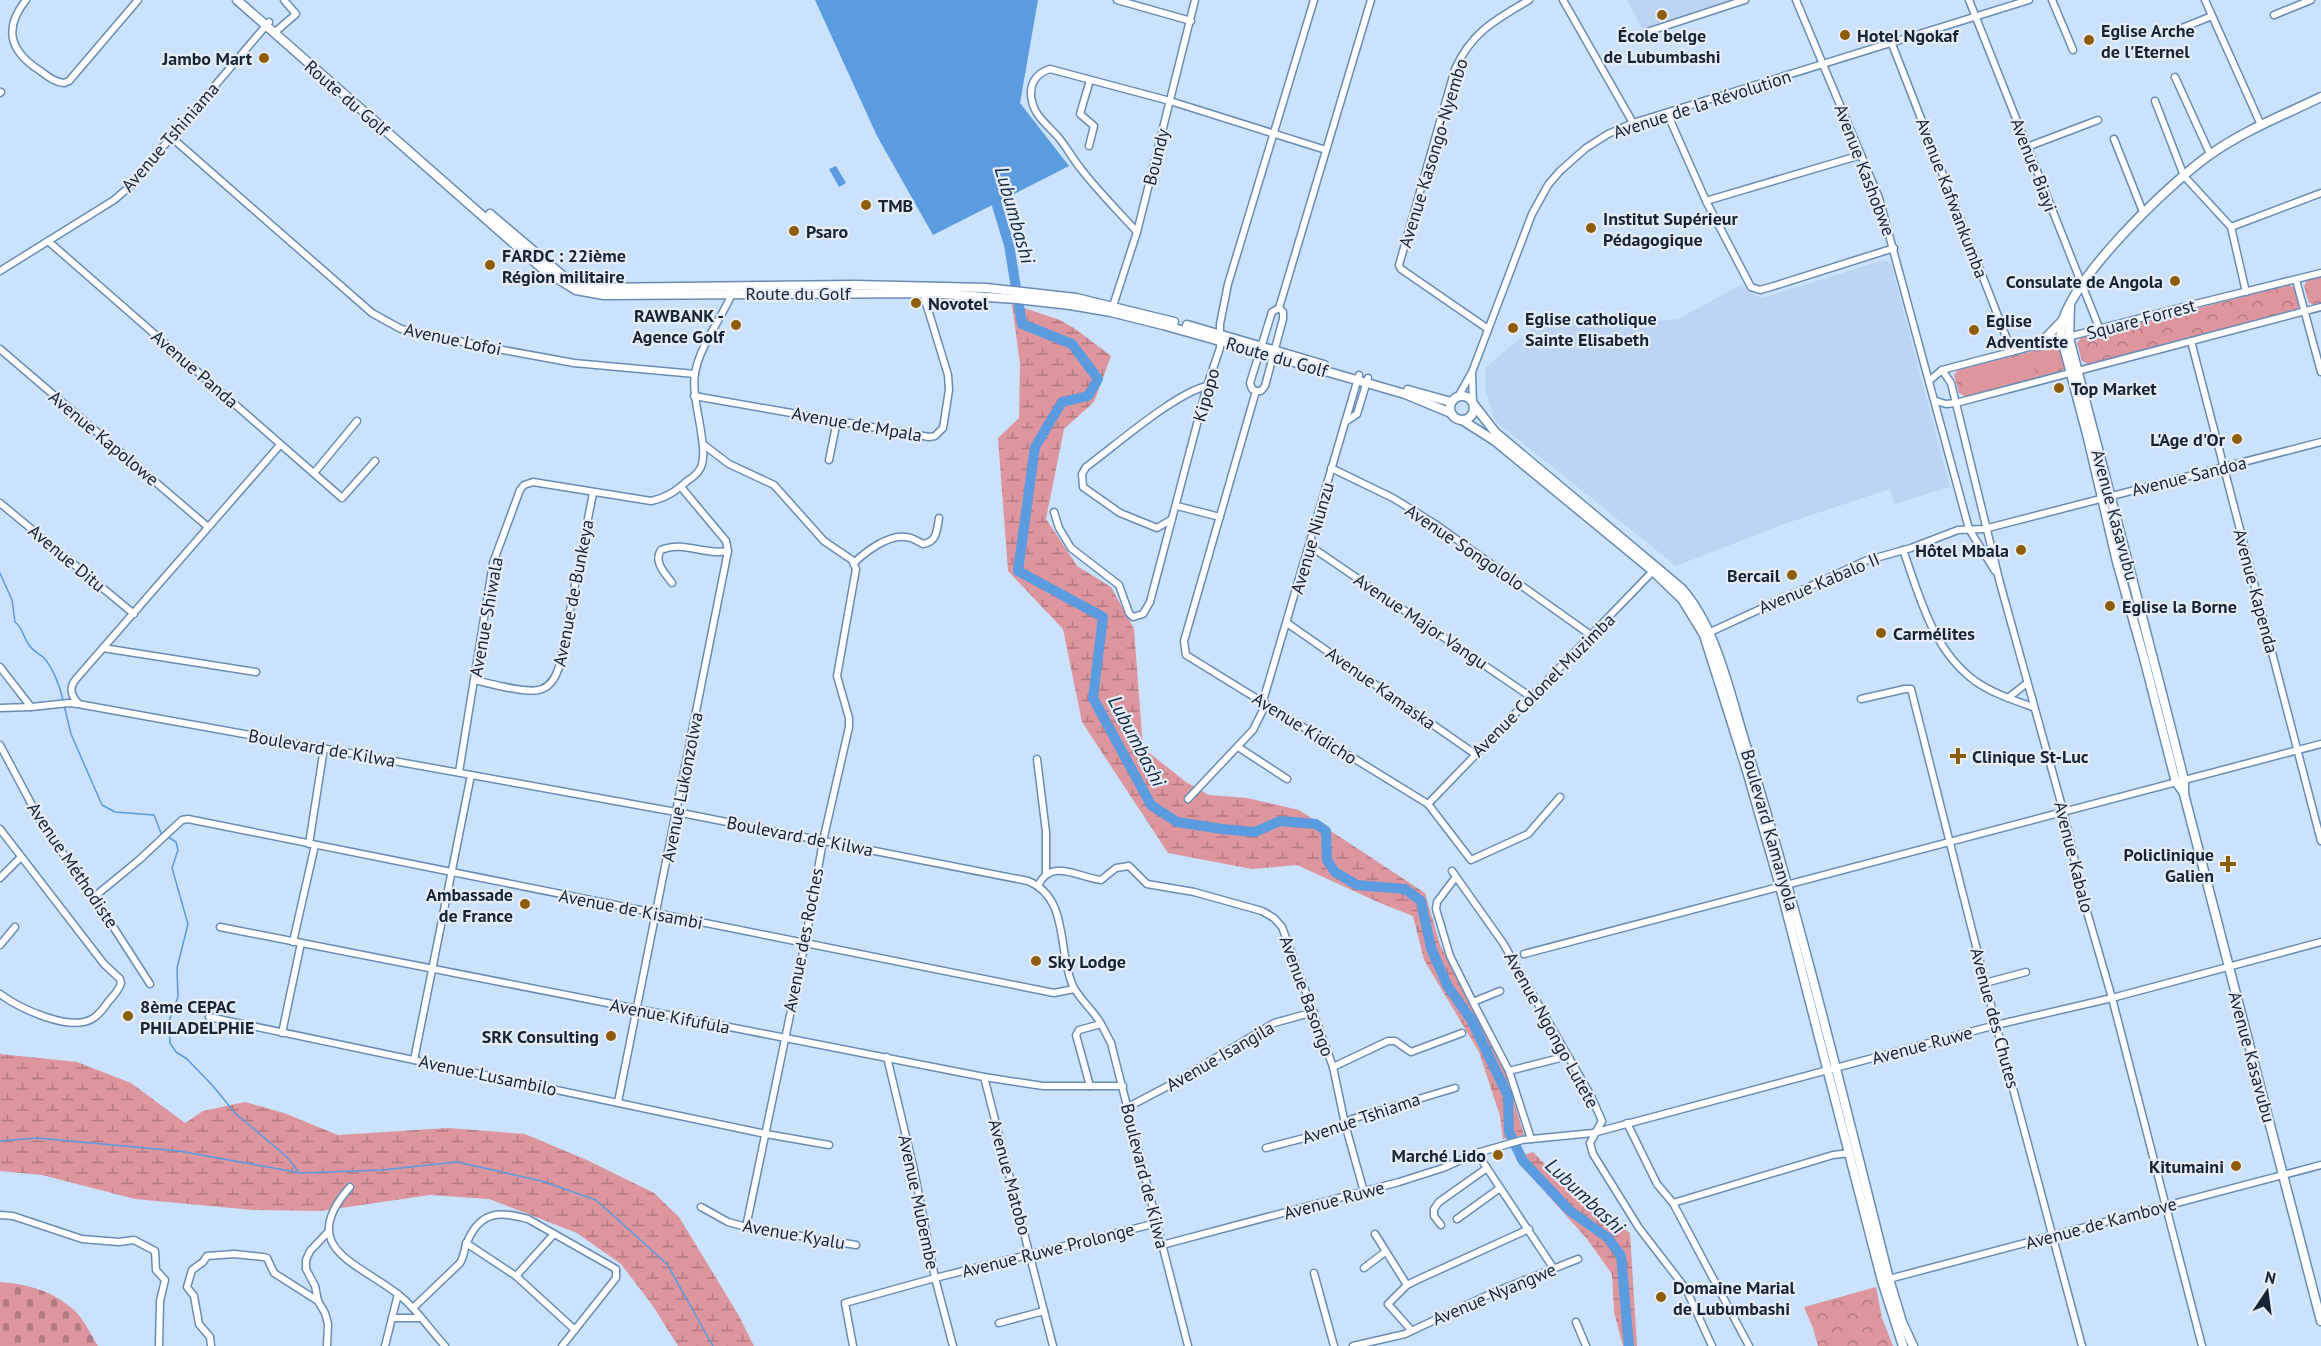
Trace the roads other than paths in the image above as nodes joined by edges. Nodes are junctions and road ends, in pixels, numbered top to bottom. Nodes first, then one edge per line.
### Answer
1 (26, 0) edge
2 (138, 0) edge
3 (237, 0) edge
4 (245, 0) edge
5 (284, 0) edge
6 (1116, 0) edge
7 (1195, 0) edge
8 (1314, 0) edge
9 (1371, 0) edge
10 (1529, 0) edge
11 (1563, 0) edge
12 (1745, 0) edge
13 (1796, 0) edge
14 (1969, 0) edge
15 (2030, 0) edge
16 (2052, 0) edge
17 (2205, 0) edge
18 (2311, 0) edge
19 (2274, 15) dead end
20 (2212, 16) junction
21 (1975, 17) junction
22 (1191, 21) junction
23 (267, 24) junction
24 (2177, 30) dead end
25 (276, 31) junction
26 (1647, 32) dead end
27 (1892, 44) junction
28 (2073, 50) dead end
29 (1823, 64) junction
30 (2175, 77) dead end
31 (1090, 80) junction
32 (2321, 98) edge
33 (1170, 101) junction
34 (2155, 101) dead end
35 (1667, 113) junction
36 (2098, 120) dead end
37 (1634, 123) junction
38 (2261, 125) junction
39 (1275, 135) junction
40 (171, 137) junction
41 (2114, 139) dead end
42 (1089, 146) dead end
43 (2027, 147) junction
44 (1326, 150) junction
45 (2210, 154) junction
46 (1861, 155) junction
47 (2184, 176) junction
48 (2321, 193) edge
49 (1706, 201) junction
50 (2143, 212) junction
51 (2231, 226) junction
52 (1137, 232) junction
53 (48, 241) junction
54 (1894, 248) junction
55 (0, 271) edge
56 (2321, 273) edge
57 (2296, 280) junction
58 (2081, 285) junction
59 (922, 289) junction
60 (731, 291) junction
61 (2246, 292) junction
62 (2070, 306) junction
63 (2321, 307) edge
64 (1279, 308) junction
65 (1112, 309) junction
66 (2305, 311) junction
67 (2061, 322) junction
68 (1488, 329) junction
69 (2100, 330) junction
70 (1221, 338) junction
71 (2065, 339) junction
72 (2191, 341) junction
73 (2038, 346) junction
74 (1260, 349) junction
75 (0, 350) edge
76 (2012, 352) junction
77 (1274, 353) junction
78 (1924, 360) junction
79 (1941, 371) junction
80 (1472, 372) junction
81 (2074, 372) junction
82 (2321, 372) edge
83 (695, 374) junction
84 (1358, 378) junction
85 (1367, 380) junction
86 (1930, 380) junction
87 (1207, 386) junction
88 (1257, 391) junction
89 (694, 396) junction
90 (1455, 399) junction
91 (1936, 401) junction
92 (1956, 403) junction
93 (1474, 405) junction
94 (1451, 413) junction
95 (1461, 420) junction
96 (357, 421) dead end
97 (837, 422) junction
98 (1345, 423) junction
99 (2321, 442) edge
100 (280, 445) junction
101 (704, 445) junction
102 (829, 460) dead end
103 (375, 461) dead end
104 (2224, 467) junction
105 (1331, 468) junction
106 (314, 473) junction
107 (1555, 486) junction
108 (681, 487) junction
109 (592, 493) junction
110 (2106, 497) junction
111 (0, 503) edge
112 (1177, 506) junction
113 (1054, 512) dead end
114 (1220, 517) junction
115 (939, 518) dead end
116 (1173, 519) junction
117 (208, 527) junction
118 (1987, 528) junction
119 (1969, 529) junction
120 (1310, 546) junction
121 (1903, 550) junction
122 (728, 551) junction
123 (854, 563) junction
124 (1655, 569) junction
125 (1998, 576) junction
126 (672, 583) dead end
127 (134, 614) junction
128 (1287, 623) junction
129 (1706, 633) junction
130 (1593, 636) junction
131 (103, 648) junction
132 (0, 667) edge
133 (256, 672) dead end
134 (474, 680) junction
135 (2027, 683) junction
136 (1531, 697) junction
137 (2008, 698) junction
138 (1861, 699) dead end
139 (1265, 703) junction
140 (78, 704) junction
141 (31, 707) junction
142 (2033, 707) junction
143 (0, 708) edge
144 (2321, 744) edge
145 (0, 745) edge
146 (1238, 747) junction
147 (324, 748) junction
148 (2298, 750) junction
149 (1475, 754) junction
150 (1037, 759) dead end
151 (459, 772) junction
152 (471, 775) junction
153 (1287, 779) dead end
154 (2180, 781) junction
155 (1560, 797) dead end
156 (1188, 799) dead end
157 (1428, 804) junction
158 (2063, 810) junction
159 (676, 812) junction
160 (0, 829) edge
161 (823, 841) junction
162 (2321, 841) edge
163 (1949, 842) junction
164 (312, 845) junction
165 (21, 857) junction
166 (452, 873) junction
167 (1046, 874) junction
168 (0, 878) edge
169 (1783, 885) junction
170 (1038, 886) junction
171 (94, 897) junction
172 (657, 915) junction
173 (15, 927) dead end
174 (220, 927) dead end
175 (293, 942) junction
176 (2321, 942) edge
177 (301, 943) junction
178 (805, 943) junction
179 (0, 945) edge
180 (1524, 954) dead end
181 (2228, 966) junction
182 (433, 969) junction
183 (2026, 972) dead end
184 (1985, 983) junction
185 (150, 984) dead end
186 (1074, 988) junction
187 (1500, 991) dead end
188 (0, 994) edge
189 (2112, 998) junction
190 (1473, 1002) junction
191 (638, 1009) junction
192 (1314, 1012) junction
193 (209, 1017) dead end
194 (1101, 1024) junction
195 (1996, 1025) junction
196 (282, 1032) junction
197 (1462, 1033) dead end
198 (783, 1038) junction
199 (1568, 1056) junction
200 (887, 1057) junction
201 (414, 1060) junction
202 (1333, 1067) junction
203 (1832, 1069) junction
204 (1509, 1071) junction
205 (984, 1077) junction
206 (1090, 1086) junction
207 (1123, 1086) junction
208 (1455, 1088) dead end
209 (618, 1102) junction
210 (1128, 1107) junction
211 (1627, 1123) junction
212 (1345, 1124) junction
213 (1598, 1131) junction
214 (766, 1134) junction
215 (1531, 1139) junction
216 (829, 1145) dead end
217 (1266, 1148) dead end
218 (1477, 1153) junction
219 (1850, 1153) junction
220 (2321, 1165) edge
221 (1487, 1168) junction
222 (2283, 1175) junction
223 (350, 1187) dead end
224 (1500, 1188) junction
225 (1364, 1192) junction
226 (1673, 1203) junction
227 (2166, 1206) junction
228 (701, 1207) dead end
229 (0, 1215) edge
230 (1457, 1218) dead end
231 (1157, 1223) junction
232 (1441, 1226) dead end
233 (746, 1227) junction
234 (1529, 1229) junction
235 (328, 1232) junction
236 (554, 1234) junction
237 (1375, 1234) dead end
238 (2054, 1236) junction
239 (466, 1243) junction
240 (856, 1245) dead end
241 (1162, 1245) junction
242 (1385, 1252) junction
243 (1030, 1255) junction
244 (1578, 1258) dead end
245 (1364, 1268) dead end
246 (1554, 1269) junction
247 (1314, 1273) dead end
248 (516, 1276) junction
249 (935, 1278) junction
250 (1885, 1280) junction
251 (1407, 1285) junction
252 (398, 1294) junction
253 (318, 1301) junction
254 (413, 1308) junction
255 (1044, 1311) junction
256 (392, 1318) junction
257 (421, 1318) junction
258 (2321, 1321) edge
259 (1576, 1322) dead end
260 (999, 1323) dead end
261 (575, 1330) junction
262 (1410, 1330) junction
263 (159, 1346) edge
264 (211, 1346) edge
265 (327, 1346) edge
266 (386, 1346) edge
267 (445, 1346) edge
268 (562, 1346) edge
269 (854, 1346) edge
270 (953, 1346) edge
271 (1053, 1346) edge
272 (1188, 1346) edge
273 (1334, 1346) edge
274 (1353, 1346) edge
275 (1586, 1346) edge
276 (1712, 1346) edge
277 (1749, 1346) edge
278 (1903, 1346) edge
279 (1913, 1346) edge
280 (2082, 1346) edge
281 (2202, 1346) edge

1 - 2 street
3 - 23 main road, Route du Golf
4 - 23 main road
5 - 25 street
6 - 22 street
7 - 22 street, Boundy
8 - 39 street, Kipopo
9 - 44 street
10 - 68 street, Avenue Kasongo-Nyembo
11 - 37 street
12 - 26 street
13 - 29 street, Avenue Kashobwe
14 - 21 street, Avenue Biayi
15 - 21 street, Avenue de la Révolution
16 - 28 street
17 - 20 street
18 - 19 street
20 - 24 street
20 - 38 street
21 - 27 street, Avenue de la Révolution
21 - 43 street, Avenue Biayi
22 - 33 street, Boundy
23 - 25 main road, Route du Golf
23 - 40 street, Avenue Tshiniama
25 - 60 main road, Route du Golf
27 - 29 street, Avenue de la Révolution
27 - 76 street, Avenue Kafwankumba
29 - 35 street, Avenue de la Révolution
29 - 46 street, Avenue Kashobwe
30 - 45 street
31 - 33 street
31 - 42 street
31 - 52 street
32 - 38 main road
33 - 39 street
33 - 52 street, Boundy
34 - 47 street
35 - 37 street, Avenue de la Révolution
35 - 49 street
36 - 43 street
37 - 68 street, Avenue de la Révolution
38 - 45 main road
39 - 44 street
39 - 70 street, Kipopo
40 - 53 street, Avenue Tshiniama
40 - 83 street, Avenue Lofoi
41 - 50 street
43 - 58 street, Avenue Biayi
44 - 64 street
45 - 47 main road
46 - 49 street
46 - 54 street, Avenue Kashobwe
47 - 50 main road
47 - 51 street
48 - 51 street
49 - 54 street
50 - 58 main road
51 - 61 street
52 - 65 street, Boundy
53 - 55 street, Avenue Tshiniama
53 - 100 street, Avenue Panda
54 - 78 street, Avenue Kashobwe
56 - 57 street, Square Forrest
57 - 61 street, Square Forrest
57 - 66 street
58 - 62 main road
58 - 69 street, Avenue Biayi
59 - 60 main road, Route du Golf
59 - 65 main road, Route du Golf
59 - 97 street, Avenue de Mpala
60 - 83 street, Avenue Shiwala
61 - 69 street, Square Forrest
62 - 67 main road
62 - 71 main road, Avenue Kasavubu
63 - 66 street, Square Forrest
64 - 74 street
64 - 77 street
65 - 70 main road, Route du Golf
66 - 72 street, Square Forrest
66 - 82 street
67 - 71 main road
67 - 73 main road
68 - 80 street, Avenue de la Révolution
69 - 71 street, Square Forrest
70 - 74 main road, Route du Golf
70 - 87 street, Kipopo
71 - 73 street, Square Forrest
71 - 81 main road, Avenue Kasavubu
72 - 81 street, Square Forrest
72 - 104 street, Avenue Kapenda
73 - 76 street, Square Forrest
74 - 77 main road, Route du Golf
74 - 88 street
75 - 117 street, Avenue Kapolowe
76 - 79 street, Square Forrest
77 - 84 main road, Route du Golf
77 - 88 street
78 - 79 street
78 - 86 street, Avenue Kashobwe
79 - 86 street, Square Forrest
79 - 92 street, Avenue Kabalo
80 - 90 street
80 - 93 street
81 - 92 street, Square Forrest
81 - 110 main road, Avenue Kasavubu
83 - 89 street, Avenue Shiwala
84 - 85 main road, Route du Golf
84 - 98 street, Avenue Niunzu
85 - 90 main road
85 - 94 main road, Route du Golf
85 - 98 street
86 - 91 street
87 - 112 street, Kipopo
87 - 116 street
88 - 114 street
89 - 97 street, Avenue de Mpala
89 - 101 street, Avenue Shiwala
90 - 93 main road
90 - 94 main road
91 - 92 street, Square Forrest
91 - 119 street
92 - 118 street, Avenue Kabalo
93 - 95 main road
93 - 107 main road, Boulevard Kamanyola
94 - 95 main road
95 - 107 main road, Boulevard Kamanyola
96 - 106 street
97 - 102 street
98 - 105 street, Avenue Niunzu
99 - 104 street, Avenue Sandoa
100 - 106 street, Avenue Panda
100 - 117 street
101 - 108 street, Avenue Shiwala
101 - 123 street
103 - 106 street, Avenue Panda
104 - 110 street, Avenue Sandoa
104 - 148 street, Avenue Kapenda
105 - 120 street, Avenue Niunzu
105 - 130 street, Avenue Songololo
107 - 124 main road, Boulevard Kamanyola
108 - 109 street, Avenue Shiwala
108 - 122 street
109 - 134 street, Avenue Shiwala
109 - 134 street, Avenue de Bunkeya
110 - 118 street, Avenue Sandoa
110 - 154 main road, Avenue Kasavubu
111 - 127 street, Avenue Ditu
112 - 114 street
112 - 116 street, Kipopo
113 - 116 street, Kipopo
114 - 139 street, Avenue Kidicho
115 - 123 street
117 - 127 street
118 - 119 street, Avenue Sandoa
118 - 125 street, Avenue Kabalo
119 - 121 street, Avenue Sandoa
119 - 125 street
120 - 128 street, Avenue Niunzu
120 - 136 street, Avenue Major Vangu
121 - 129 street, Avenue Kabalo II
121 - 137 street, Avenue Kabalo II
122 - 126 street
122 - 159 street, Avenue Lukonzolwa
123 - 161 street, Avenue des Roches
124 - 129 main road, Boulevard Kamanyola
124 - 130 street, Avenue Colonel Muzimba
125 - 135 street, Avenue Kabalo
127 - 131 street
128 - 139 street, Avenue Niunzu
128 - 149 street, Avenue Kamaska
129 - 169 main road, Boulevard Kamanyola
130 - 136 street, Avenue Colonel Muzimba
131 - 133 street
131 - 140 street
132 - 141 street
134 - 151 street, Avenue Shiwala
135 - 137 street
135 - 142 street, Avenue Kabalo
136 - 149 street, Avenue Colonel Muzimba
137 - 142 street, Avenue Kabalo II
138 - 163 street, Avenue des Chutes
139 - 146 street, Avenue Niunzu
139 - 157 street, Avenue Kidicho
140 - 141 street, Boulevard de Kilwa
140 - 147 street, Boulevard de Kilwa
141 - 143 street, Boulevard de Kilwa
142 - 158 street, Avenue Kabalo
144 - 148 street
145 - 171 street, Avenue Méthodiste
146 - 153 street
146 - 156 street, Avenue Niunzu
147 - 151 street, Boulevard de Kilwa
147 - 164 street
148 - 154 street
148 - 162 street, Avenue Kapenda
149 - 157 street, Avenue Colonel Muzimba
150 - 167 street
151 - 152 street, Boulevard de Kilwa
152 - 159 street, Boulevard de Kilwa
152 - 166 street
154 - 158 street
154 - 181 main road, Avenue Kasavubu
155 - 157 street
158 - 163 street
158 - 189 street, Avenue Kabalo
159 - 161 street, Boulevard de Kilwa
159 - 172 street, Avenue Lukonzolwa
160 - 165 street
161 - 170 street, Boulevard de Kilwa
161 - 178 street, Avenue des Roches
163 - 169 street
163 - 184 street, Avenue des Chutes
164 - 166 street, Avenue de Kisambi
164 - 171 street, Avenue de Kisambi
164 - 175 street
165 - 168 street
165 - 188 street
166 - 172 street, Avenue de Kisambi
166 - 182 street
167 - 170 street
167 - 192 street, Avenue Basongo
169 - 180 street
169 - 203 main road, Boulevard Kamanyola
170 - 186 street, Boulevard de Kilwa
171 - 185 street, Avenue Méthodiste
172 - 178 street, Avenue de Kisambi
172 - 191 street, Avenue Lukonzolwa
173 - 179 street
174 - 175 street, Avenue Kifufula
175 - 177 street, Avenue Kifufula
176 - 181 street, Avenue Ruwe
177 - 182 street, Avenue Kifufula
177 - 196 street
178 - 186 street, Avenue de Kisambi
178 - 198 street, Avenue des Roches
181 - 189 street, Avenue Ruwe
181 - 222 main road, Avenue Kasavubu
182 - 191 street, Avenue Kifufula
182 - 201 street
183 - 184 street
184 - 195 street, Avenue des Chutes
186 - 194 street, Boulevard de Kilwa
187 - 190 street
189 - 195 street, Avenue Ruwe
189 - 227 street, Avenue Kabalo
190 - 199 street, Avenue Ngongo Lutete
190 - 204 street
191 - 198 street, Avenue Kifufula
191 - 209 street, Avenue Lukonzolwa
192 - 202 street, Avenue Basongo
192 - 210 street, Avenue Isangila
193 - 196 street, Avenue Lusambilo
194 - 206 street
194 - 207 street, Boulevard de Kilwa
195 - 203 street, Avenue Ruwe
195 - 238 street, Avenue des Chutes
196 - 201 street, Avenue Lusambilo
197 - 202 street
198 - 200 street, Avenue Kifufula
198 - 214 street, Avenue des Roches
199 - 204 street
199 - 213 street, Avenue Ngongo Lutete
200 - 205 street, Avenue Kifufula
200 - 249 street, Avenue Mubembe
201 - 209 street, Avenue Lusambilo
202 - 212 street, Avenue Basongo
203 - 211 street, Avenue Ruwe
203 - 219 main road, Boulevard Kamanyola
203 - 250 main road, Boulevard Kamanyola
204 - 215 street
205 - 206 street, Avenue Kifufula
205 - 243 street, Avenue Matobo
206 - 207 street, Avenue Kifufula
207 - 210 street, Boulevard de Kilwa
208 - 212 street, Avenue Tshiama
209 - 214 street, Avenue Lusambilo
210 - 231 street, Boulevard de Kilwa
211 - 213 street, Avenue Ruwe
211 - 226 street
212 - 217 street, Avenue Tshiama
212 - 225 street, Avenue Basongo
213 - 215 street, Avenue Ruwe
213 - 276 street, Avenue Ngongo Lutete
214 - 216 street, Avenue Lusambilo
214 - 233 street, Avenue des Roches
215 - 218 street, Avenue Ruwe
218 - 221 street
218 - 225 street, Avenue Ruwe
219 - 226 street
219 - 250 main road, Boulevard Kamanyola
220 - 222 street, Avenue de Kambove
221 - 224 street
221 - 232 street
222 - 227 street, Avenue de Kambove
222 - 258 main road, Avenue Kasavubu
223 - 235 street
224 - 230 street
224 - 234 street
225 - 241 street, Avenue Ruwe
226 - 277 street
227 - 238 street, Avenue de Kambove
227 - 281 street, Avenue Kabalo
228 - 233 street, Avenue Kyalu
229 - 263 street
231 - 241 street, Boulevard de Kilwa
231 - 243 street, Avenue Ruwe Prolonge
233 - 240 street, Avenue Kyalu
234 - 246 street
234 - 251 street, Avenue Nyangwe
235 - 252 street
235 - 253 street
236 - 239 street
236 - 248 street
236 - 261 street
237 - 242 street
238 - 250 street, Avenue de Kambove
238 - 280 street, Avenue des Chutes
239 - 248 street
239 - 254 street
241 - 272 street, Boulevard de Kilwa
242 - 245 street
242 - 251 street
243 - 249 street, Avenue Ruwe Prolonge
243 - 255 street, Avenue Matobo
244 - 246 street, Avenue Nyangwe
246 - 262 street, Avenue Nyangwe
247 - 273 street
248 - 261 street
249 - 269 street, Avenue Ruwe Prolonge
249 - 270 street, Avenue Mubembe
250 - 278 main road, Boulevard Kamanyola
250 - 279 main road, Boulevard Kamanyola
251 - 262 street, Avenue Nyangwe
252 - 254 street
252 - 256 street
253 - 264 street
253 - 265 street
254 - 257 street
255 - 260 street
255 - 271 street, Avenue Matobo
256 - 257 street
256 - 266 street
257 - 267 street
259 - 275 street
261 - 268 street
262 - 274 street, Avenue Nyangwe

